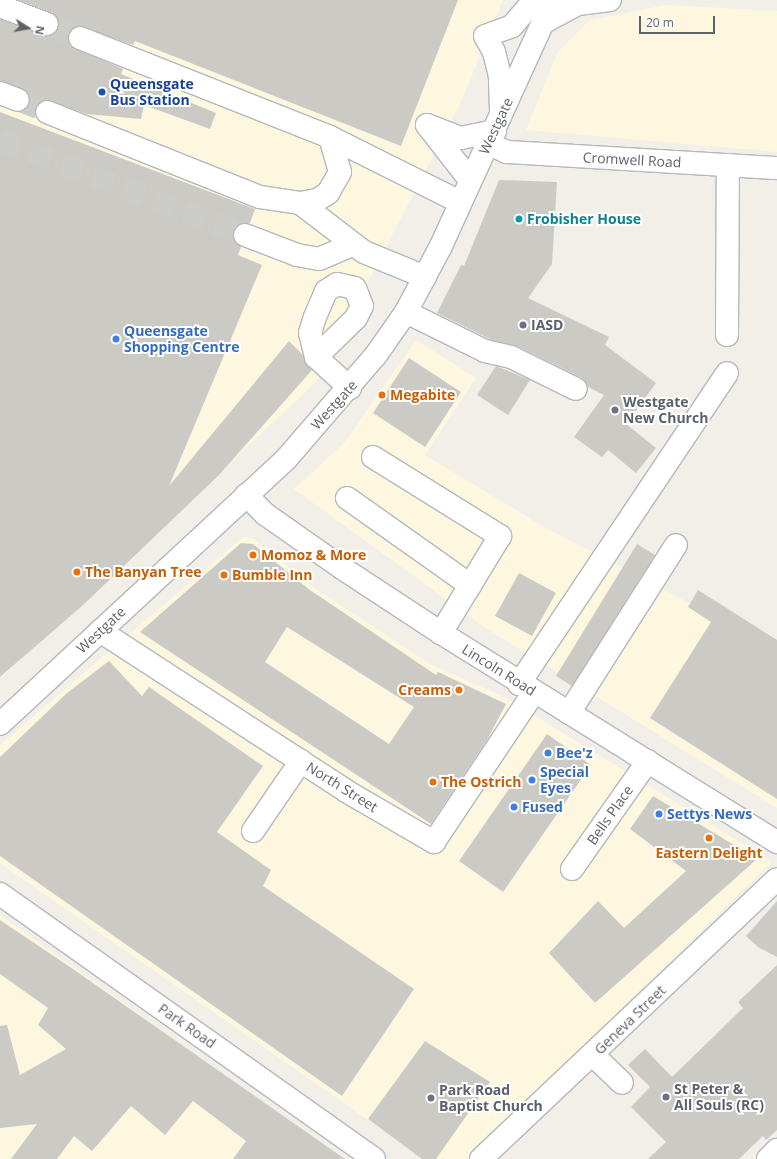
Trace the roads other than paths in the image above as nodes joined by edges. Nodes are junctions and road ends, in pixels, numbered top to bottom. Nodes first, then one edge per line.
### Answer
1 (535, 0) edge
2 (553, 0) edge
3 (610, 0) edge
4 (0, 6) edge
5 (544, 22) junction
6 (47, 24) tunnel mouth
7 (80, 38) tunnel mouth
8 (47, 112) tunnel mouth
9 (495, 131) junction
10 (330, 137) junction
11 (728, 165) junction
12 (777, 168) edge
13 (470, 180) junction
14 (460, 202) junction
15 (300, 203) junction
16 (245, 235) tunnel mouth
17 (352, 245) junction
18 (425, 277) junction
19 (406, 312) junction
20 (727, 335) dead end
21 (316, 357) dead end
22 (727, 373) dead end
23 (350, 388) junction
24 (576, 389) dead end
25 (374, 457) dead end
26 (246, 495) junction
27 (347, 498) dead end
28 (676, 546) dead end
29 (470, 585) junction
30 (100, 631) junction
31 (441, 633) junction
32 (527, 688) junction
33 (569, 714) junction
34 (0, 724) edge
35 (301, 761) junction
36 (648, 761) junction
37 (253, 831) dead end
38 (772, 835) edge
39 (572, 869) dead end
40 (777, 879) edge
41 (0, 894) edge
42 (593, 1055) junction
43 (622, 1083) dead end
44 (777, 1150) edge
45 (374, 1159) edge
46 (481, 1159) edge
47 (768, 1159) edge

1 - 9 street
2 - 5 street, Westgate
3 - 5 street
4 - 6 street
5 - 9 street, Westgate
7 - 10 street
8 - 15 street
9 - 11 street, Cromwell Road
9 - 13 street, Westgate
9 - 13 street
10 - 14 street
10 - 15 street
11 - 12 street, Cromwell Road
11 - 20 street
13 - 14 street, Westgate
14 - 18 street, Westgate
15 - 17 street
16 - 17 street
17 - 18 street
18 - 19 street, Westgate
19 - 23 street, Westgate
19 - 24 street
21 - 23 street
22 - 32 street
23 - 26 street, Westgate
25 - 29 street
26 - 30 street, Westgate
26 - 31 street, Lincoln Road
27 - 29 street
28 - 33 street
29 - 31 street
30 - 34 street, Westgate
30 - 35 street, North Street
31 - 32 street, Lincoln Road
32 - 33 street, Lincoln Road
32 - 35 street, North Street
33 - 36 street, Lincoln Road
35 - 37 street
36 - 38 street, Lincoln Road
36 - 39 street, Bells Place
40 - 42 street, Geneva Street
41 - 45 street, Park Road
42 - 43 street
42 - 46 street, Geneva Street
44 - 47 street

